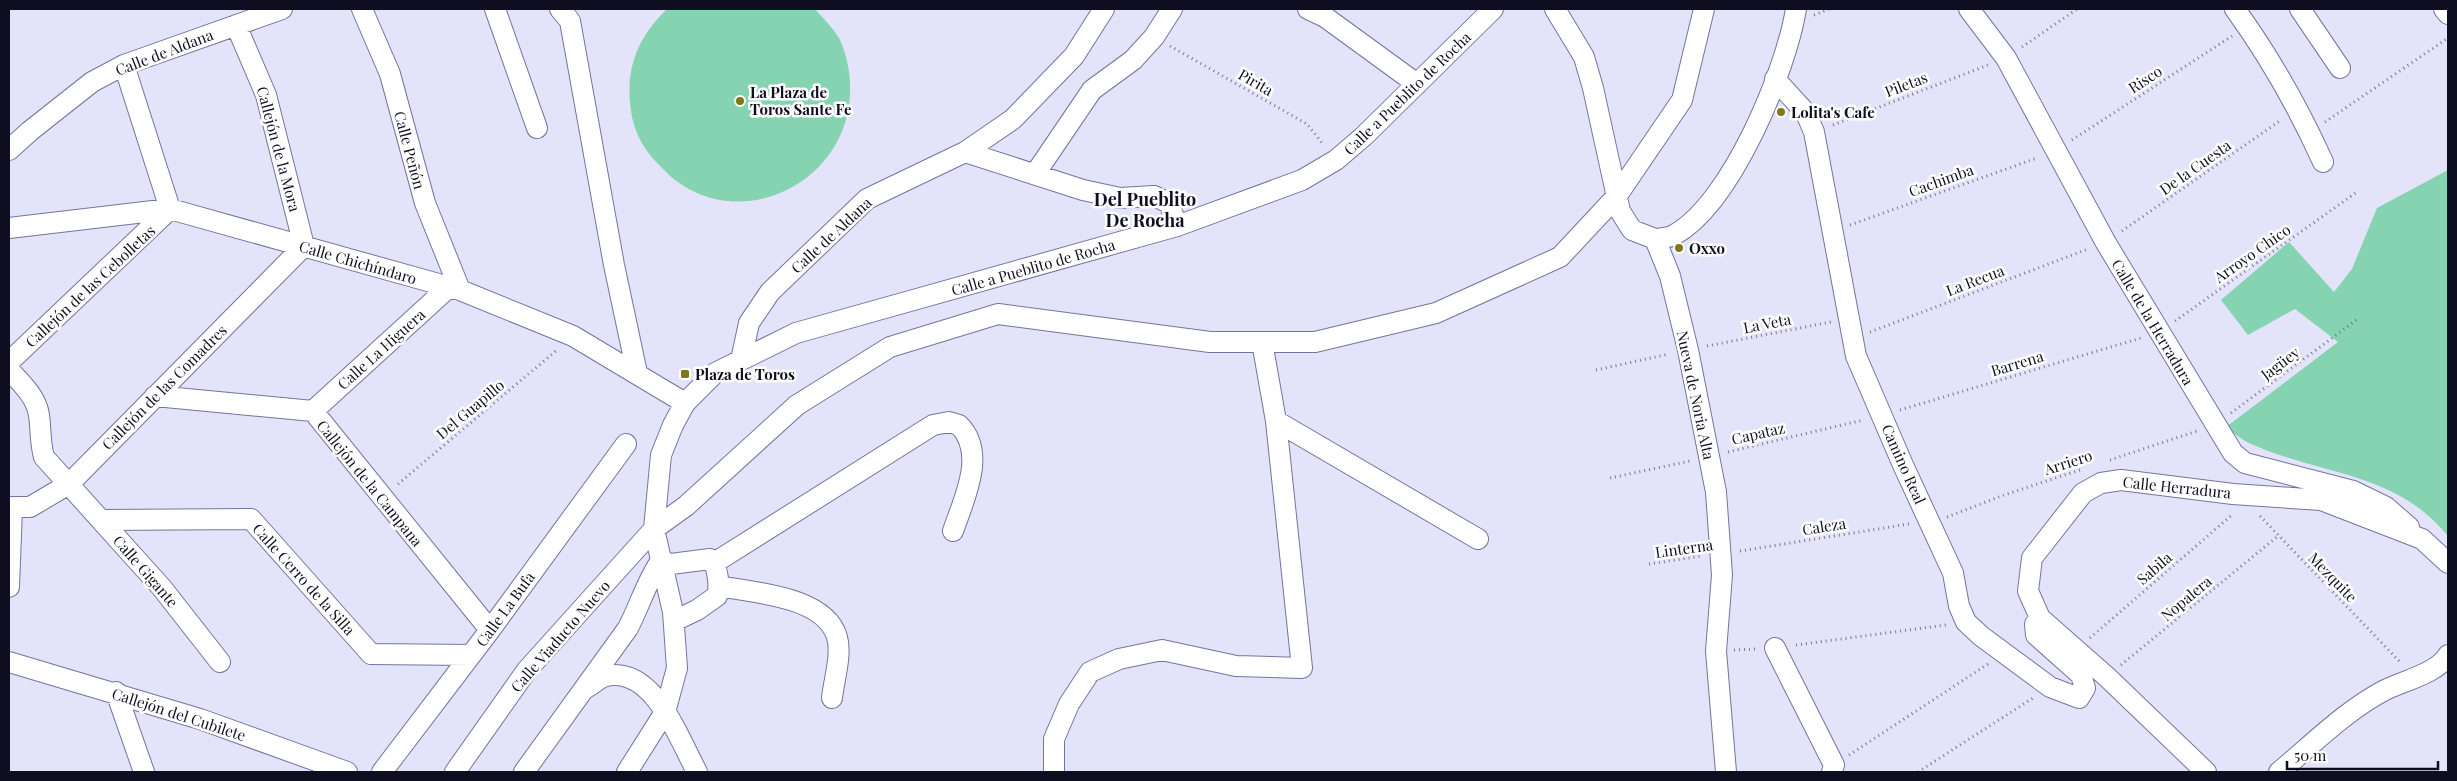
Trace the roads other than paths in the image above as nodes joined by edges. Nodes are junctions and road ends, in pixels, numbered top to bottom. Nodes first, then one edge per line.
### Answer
1 (282, 9) edge
2 (362, 9) edge
3 (495, 9) edge
4 (560, 9) edge
5 (1172, 9) edge
6 (1308, 9) edge
7 (1493, 9) edge
8 (1556, 9) edge
9 (1704, 9) edge
10 (1796, 9) edge
11 (1969, 9) edge
12 (2235, 9) edge
13 (2300, 9) edge
14 (2444, 9) edge
15 (1102, 10) edge
16 (2448, 14) edge
17 (236, 25) junction
18 (124, 65) junction
19 (2340, 68) dead end
20 (1775, 80) junction
21 (1417, 84) junction
22 (537, 128) dead end
23 (9, 150) edge
24 (965, 152) junction
25 (2323, 162) dead end
26 (1035, 174) junction
27 (1616, 197) junction
28 (170, 210) junction
29 (1177, 226) junction
30 (9, 228) edge
31 (1655, 239) junction
32 (304, 246) junction
33 (455, 289) junction
34 (1262, 342) junction
35 (741, 360) junction
36 (9, 362) edge
37 (9, 370) edge
38 (637, 373) junction
39 (155, 396) junction
40 (684, 403) junction
41 (313, 412) junction
42 (1276, 422) junction
43 (626, 444) dead end
44 (69, 484) junction
45 (10, 508) edge
46 (101, 520) junction
47 (654, 529) junction
48 (954, 531) dead end
49 (1478, 539) dead end
50 (2422, 539) junction
51 (662, 562) junction
52 (714, 563) junction
53 (2448, 563) edge
54 (719, 586) junction
55 (9, 587) edge
56 (2040, 618) junction
57 (674, 621) junction
58 (490, 630) junction
59 (1775, 648) road end
60 (471, 655) junction
61 (2448, 655) edge
62 (9, 662) edge
63 (220, 662) dead end
64 (583, 691) junction
65 (116, 692) junction
66 (832, 698) dead end
67 (665, 712) junction
68 (1833, 769) edge
69 (144, 772) edge
70 (347, 772) edge
71 (382, 772) edge
72 (455, 772) edge
73 (524, 772) edge
74 (627, 772) edge
75 (697, 772) edge
76 (1054, 772) edge
77 (1726, 772) edge
78 (2206, 772) edge
79 (2278, 772) edge

1 - 17 street, Calle de Aldana
2 - 33 street, Calle Peñón
3 - 22 street
4 - 38 street
5 - 26 street
6 - 21 street
7 - 21 street, Calle a Pueblito de Rocha
8 - 27 street
9 - 27 street, Calle Viaducto Nuevo
10 - 20 street
11 - 50 street, Calle de la Herradura
12 - 25 street
13 - 19 street
14 - 16 street
15 - 24 street, Calle de Aldana
17 - 18 street, Calle de Aldana
17 - 32 street, Callejón de la Mora
18 - 23 street, Calle de Aldana
18 - 28 street
20 - 31 street
20 - 56 street, Camino Real
21 - 29 street, Calle a Pueblito de Rocha
24 - 26 street
24 - 35 street, Calle de Aldana
26 - 29 street
27 - 31 street
27 - 34 street, Calle Viaducto Nuevo
28 - 30 street, Calle Chichíndaro
28 - 32 street, Calle Chichíndaro
28 - 36 street, Callejón de las Cebolletas
29 - 35 street, Calle a Pueblito de Rocha
31 - 77 street, Nueva de Noria Alta
32 - 33 street, Calle Chichíndaro
32 - 39 street, Callejón de las Comadres
33 - 38 street, Calle Chichíndaro
33 - 41 street, Calle La Higuera
34 - 42 street
34 - 47 street, Calle Viaducto Nuevo
35 - 40 street, Calle a Pueblito de Rocha
37 - 44 street, Calle Gigante
38 - 40 street, Calle Chichíndaro
39 - 41 street, Callejón de la Campana
39 - 44 street, Callejón de las Comadres
40 - 47 street, Calle a Pueblito de Rocha
41 - 58 street, Callejón de la Campana
42 - 49 street
42 - 76 street
43 - 58 street, Calle La Bufa
44 - 45 street, Callejón de las Comadres
44 - 46 street, Calle Gigante
45 - 55 street
46 - 60 street, Calle Cerro de la Silla
46 - 63 street, Calle Gigante
47 - 51 street
47 - 72 street, Calle Viaducto Nuevo
48 - 52 street
50 - 53 street, Calle Herradura
50 - 56 street, Calle Herradura
51 - 52 street
51 - 57 street
51 - 64 street
52 - 54 street
54 - 57 street
54 - 66 street
56 - 78 street, Calle Herradura
57 - 67 street
58 - 60 street, Calle La Bufa
59 - 68 street
60 - 71 street, Calle La Bufa
61 - 79 street
62 - 65 street, Callejón del Cubilete
64 - 67 street
64 - 73 street
65 - 69 street
65 - 70 street, Callejón del Cubilete
67 - 74 street
67 - 75 street

